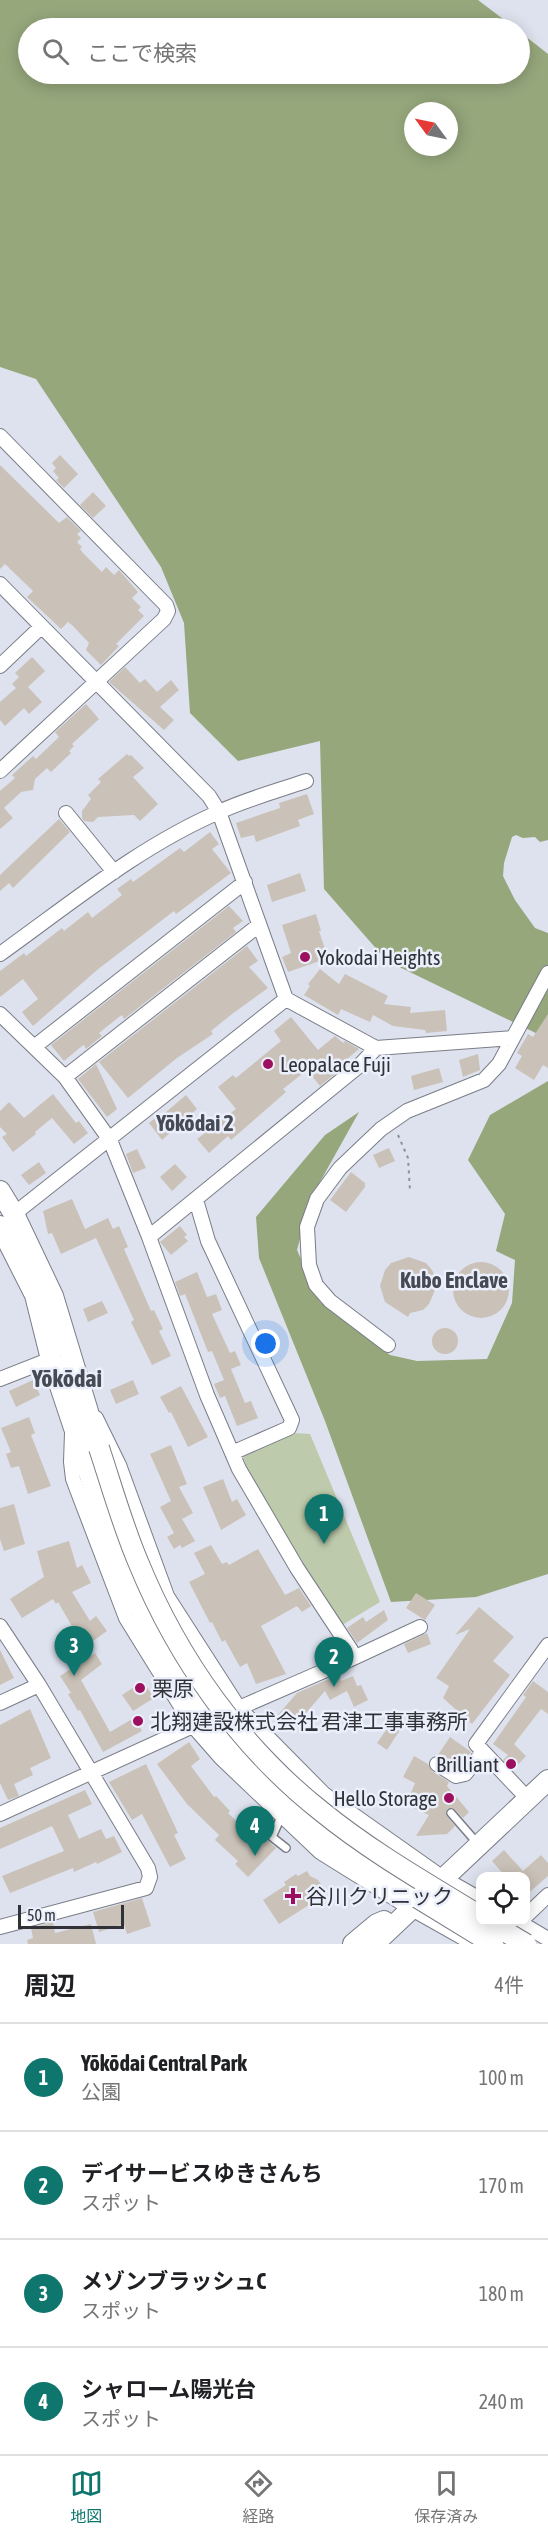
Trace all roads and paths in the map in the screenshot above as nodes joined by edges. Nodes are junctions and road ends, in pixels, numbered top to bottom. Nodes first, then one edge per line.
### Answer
1 (0, 436) edge
2 (0, 584) edge
3 (41, 627) junction
4 (0, 666) edge
5 (94, 681) junction
6 (0, 771) edge
7 (306, 781) dead end
8 (219, 812) junction
9 (66, 813) dead end
10 (114, 872) junction
11 (245, 882) junction
12 (259, 924) junction
13 (0, 954) edge
14 (548, 973) edge
15 (286, 999) junction
16 (0, 1014) edge
17 (512, 1038) junction
18 (34, 1047) junction
19 (376, 1048) junction
20 (65, 1077) junction
21 (392, 1121) junction
22 (110, 1140) junction
23 (0, 1191) edge
24 (410, 1191) dead end
25 (196, 1200) junction
26 (7, 1220) edge
27 (149, 1237) junction
28 (388, 1345) dead end
29 (51, 1359) junction
30 (0, 1379) edge
31 (84, 1399) junction
32 (73, 1422) junction
33 (92, 1452) junction
34 (232, 1453) junction
35 (0, 1626) edge
36 (420, 1627) dead end
37 (548, 1645) edge
38 (349, 1660) junction
39 (39, 1685) junction
40 (0, 1703) edge
41 (239, 1708) junction
42 (193, 1726) junction
43 (483, 1752) junction
44 (437, 1764) dead end
45 (92, 1774) junction
46 (548, 1780) edge
47 (528, 1799) junction
48 (451, 1813) dead end
49 (0, 1814) edge
50 (281, 1817) junction
51 (478, 1844) junction
52 (286, 1848) dead end
53 (443, 1878) junction
54 (548, 1895) edge
55 (476, 1897) edge
56 (407, 1911) junction
57 (530, 1911) edge
58 (476, 1914) edge
59 (496, 1926) edge
60 (515, 1926) edge
61 (527, 1926) edge
62 (0, 1927) edge
63 (548, 1939) edge
64 (353, 1944) edge
65 (374, 1944) edge
66 (474, 1944) edge
67 (493, 1944) edge
68 (526, 1944) edge

1 - 5 street
2 - 3 street
3 - 4 street
3 - 5 street
5 - 6 street
5 - 8 street
7 - 8 street
8 - 10 street
8 - 11 street
9 - 10 street
10 - 13 street
11 - 12 street
11 - 18 street
12 - 15 street
12 - 20 street
14 - 17 street
15 - 19 street
15 - 22 street
16 - 18 street
17 - 19 street
17 - 21 street
18 - 20 street
19 - 25 street
20 - 22 street
21 - 24 path
21 - 28 street
22 - 26 street
22 - 27 street
23 - 26 street
25 - 27 street
25 - 34 street
26 - 29 street
26 - 31 street
27 - 34 street
29 - 30 street
29 - 32 street
31 - 33 street
31 - 41 street
32 - 33 street
32 - 42 street
33 - 58 street, bridge
33 - 67 street, bridge
34 - 38 street
35 - 39 street
36 - 38 street
37 - 43 street
38 - 41 street
39 - 40 street
39 - 45 street
41 - 53 street
42 - 45 street
42 - 50 street
43 - 44 street
43 - 47 street
45 - 49 street
45 - 62 street
46 - 47 street
47 - 51 street
48 - 51 lane
50 - 52 lane
50 - 56 street
51 - 53 street
53 - 55 street
53 - 56 street
54 - 57 street
56 - 64 street
56 - 65 street
56 - 66 street
59 - 68 street, bridge
60 - 67 street
61 - 63 street

